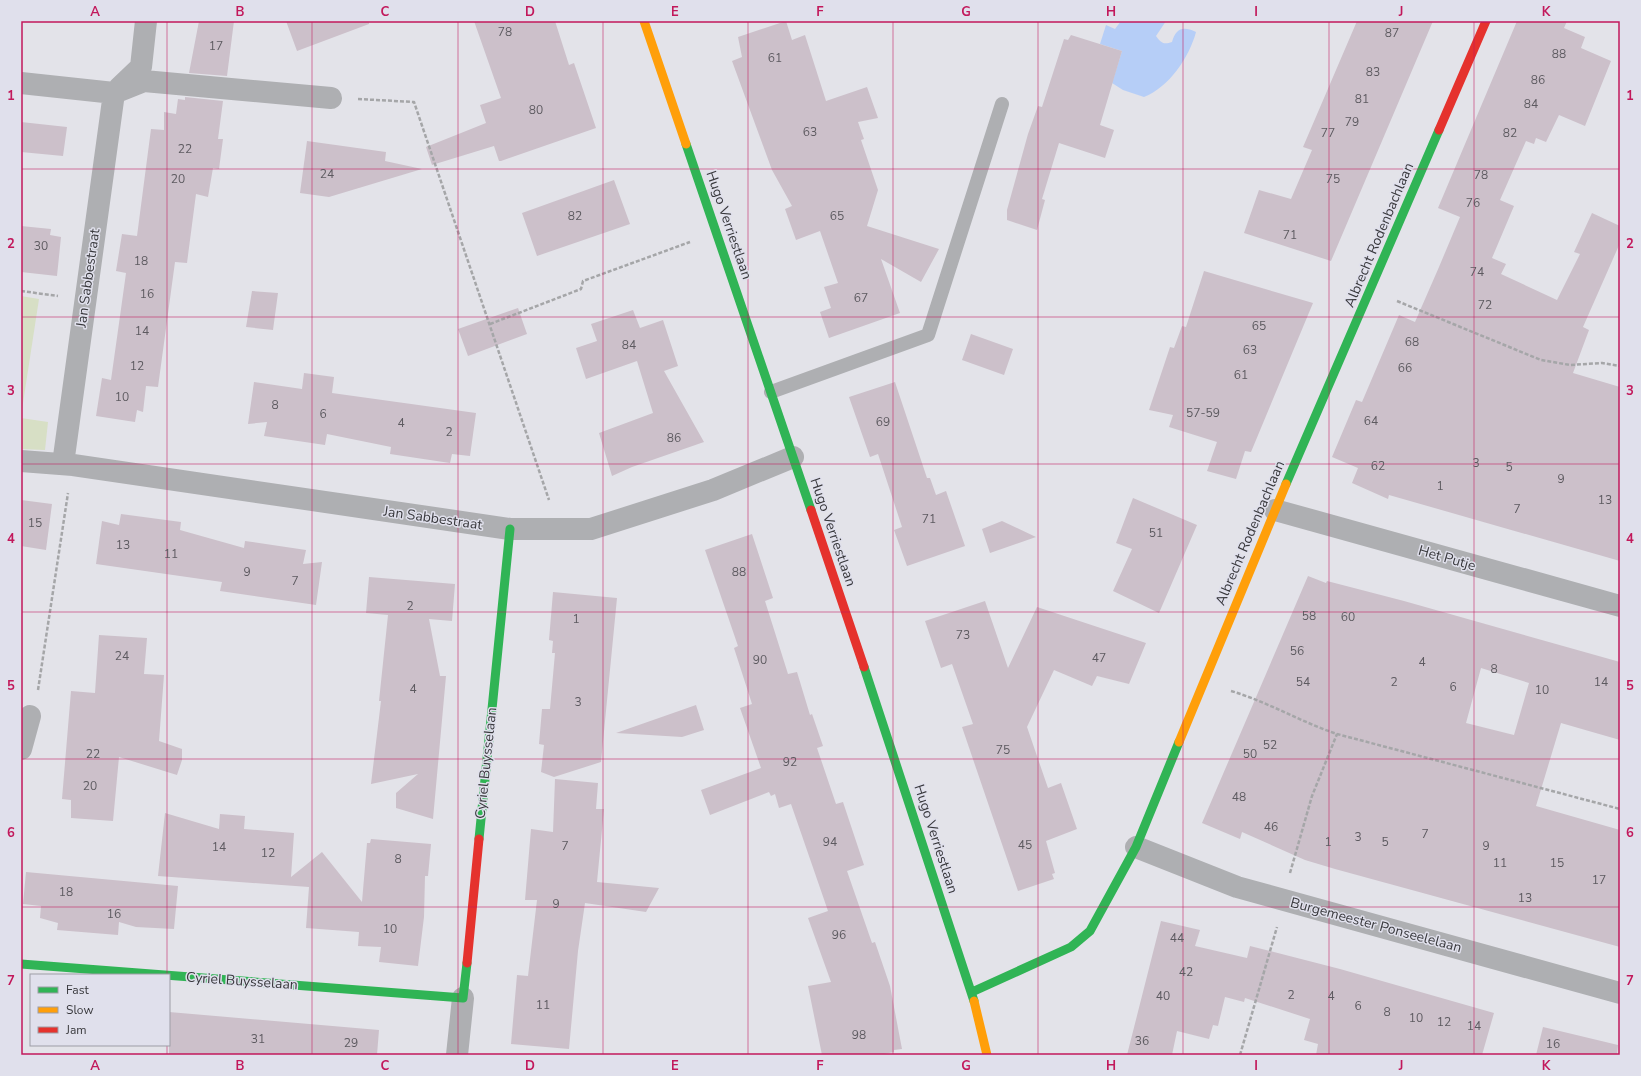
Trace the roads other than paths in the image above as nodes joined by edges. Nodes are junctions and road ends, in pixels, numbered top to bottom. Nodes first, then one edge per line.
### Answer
1 (146, 21) edge
2 (644, 21) edge
3 (1486, 21) edge
4 (21, 83) edge
5 (114, 93) junction
6 (331, 98) road end
7 (1002, 104) dead end
8 (771, 392) junction
9 (793, 457) junction
10 (21, 461) edge
11 (68, 464) junction
12 (1275, 510) junction
13 (510, 529) junction
14 (1620, 606) edge
15 (30, 716) road end
16 (21, 749) edge
17 (1136, 847) junction
18 (21, 964) edge
19 (151, 974) edge
20 (170, 975) edge
21 (972, 992) junction
22 (1620, 993) edge
23 (463, 998) junction
24 (457, 1055) edge
25 (987, 1055) edge

1 - 5 street
2 - 8 street, Hugo Verriestlaan
3 - 12 street, Albrecht Rodenbachlaan
4 - 5 street
5 - 6 street
5 - 11 street, Jan Sabbestraat
7 - 8 lane
8 - 9 street, Hugo Verriestlaan
9 - 13 street, Jan Sabbestraat
9 - 21 street, Hugo Verriestlaan
10 - 11 street, Jan Sabbestraat
11 - 13 street, Jan Sabbestraat
12 - 14 street, Het Putje
12 - 17 street, Albrecht Rodenbachlaan
13 - 23 street, Cyriel Buysselaan
15 - 16 street
17 - 21 street, Albrecht Rodenbachlaan
17 - 22 street, Burgemeester Ponseelelaan
18 - 19 street, Cyriel Buysselaan
20 - 23 street, Cyriel Buysselaan
21 - 25 street, Hugo Verriestlaan
23 - 24 street, Cyriel Buysselaan

